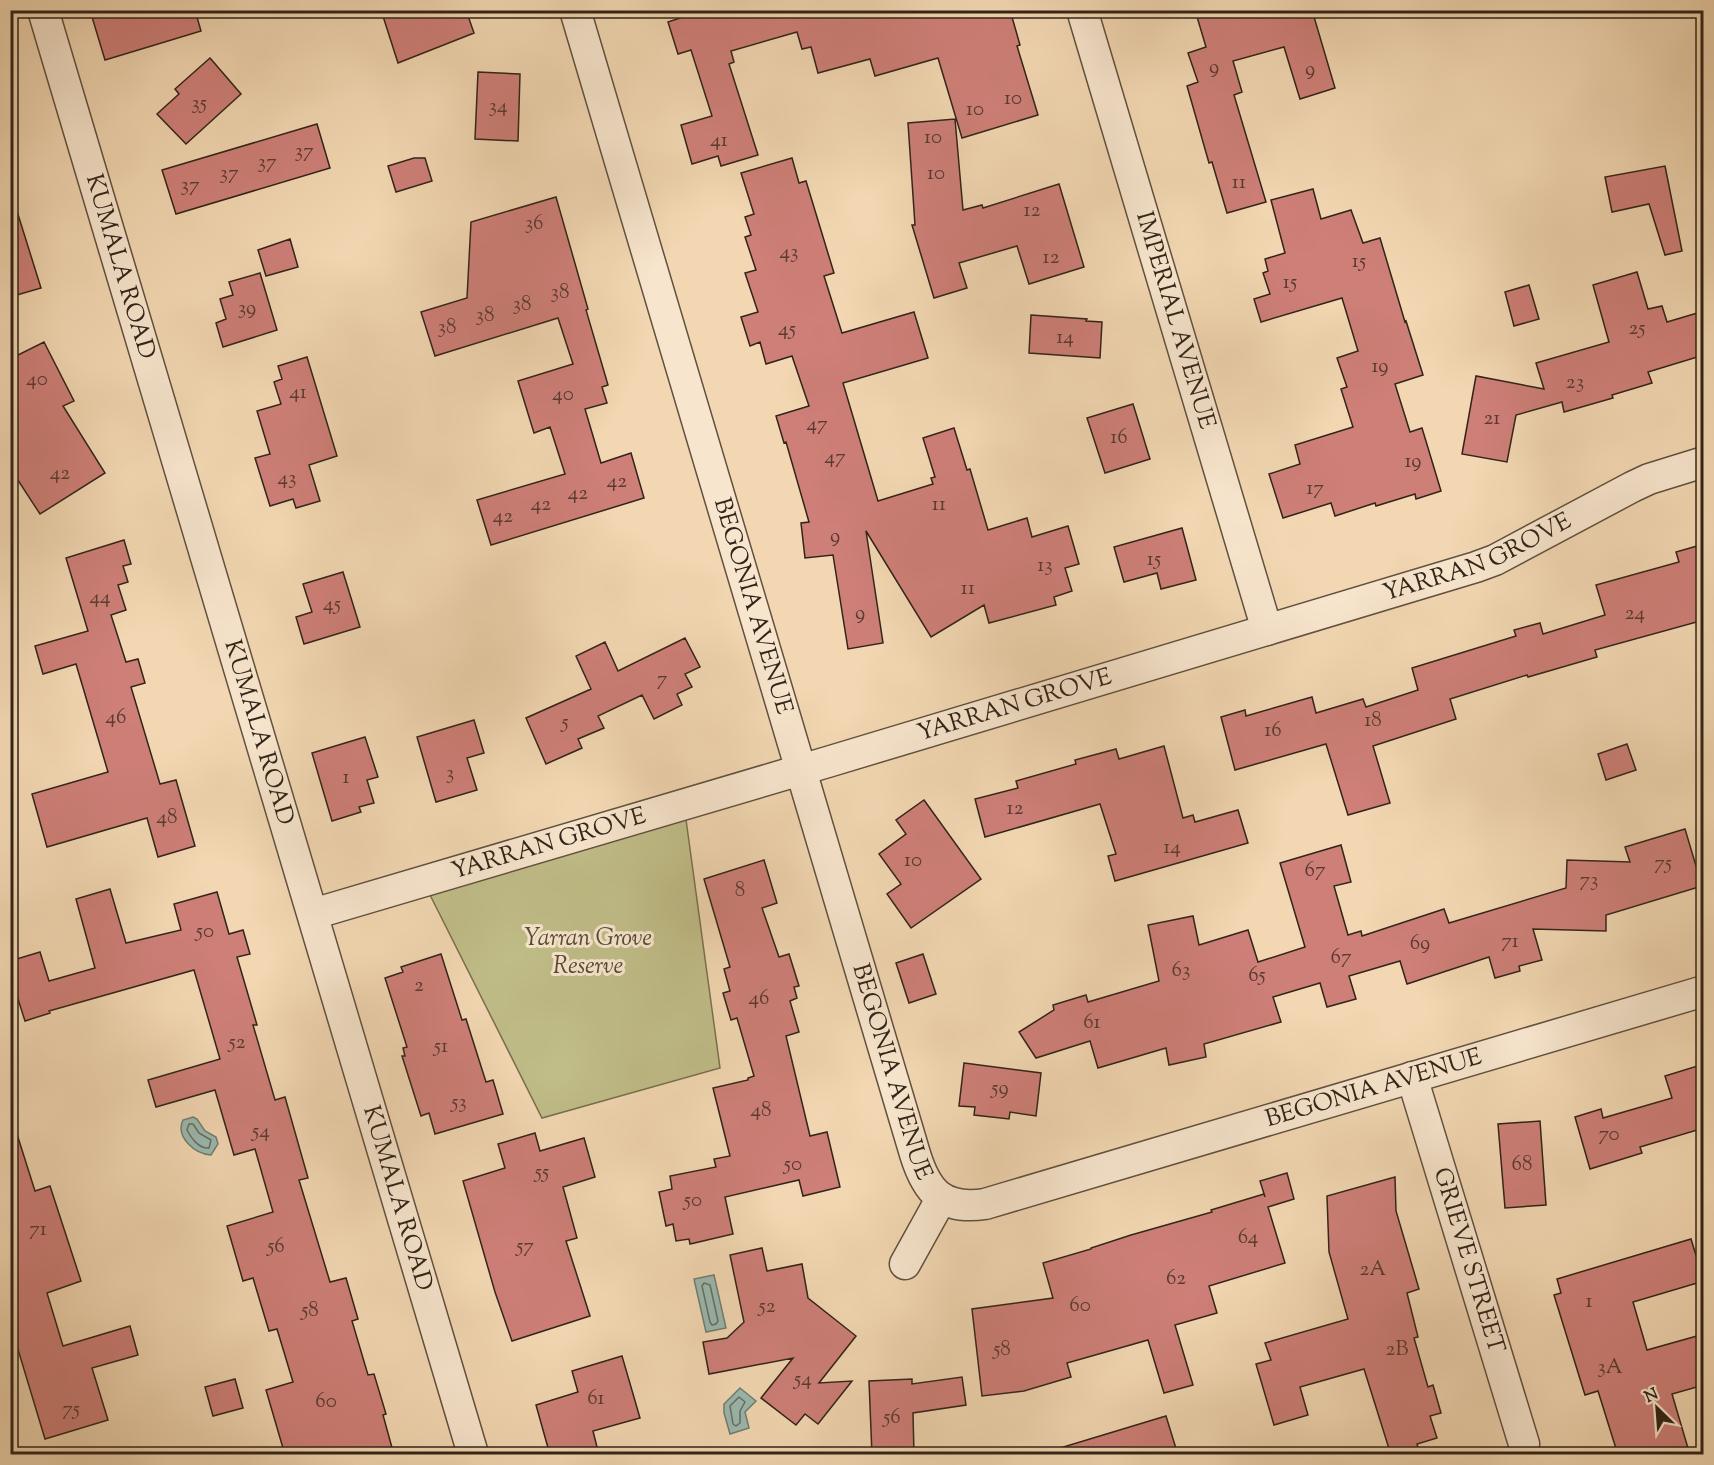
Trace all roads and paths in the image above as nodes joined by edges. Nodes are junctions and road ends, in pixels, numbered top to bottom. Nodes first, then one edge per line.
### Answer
1 (43, 10) edge
2 (575, 10) edge
3 (1082, 10) edge
4 (1704, 462) edge
5 (1267, 630) junction
6 (801, 770) junction
7 (313, 914) junction
8 (1704, 990) edge
9 (1412, 1077) junction
10 (940, 1199) junction
11 (905, 1264) dead end
12 (1524, 1444) dead end
13 (473, 1455) edge

1 - 7 street, KUMALA ROAD
2 - 6 street, BEGONIA AVENUE
3 - 5 street, IMPERIAL AVENUE
4 - 5 street, YARRAN GROVE
5 - 6 street, YARRAN GROVE
6 - 7 street, YARRAN GROVE
6 - 10 street, BEGONIA AVENUE
7 - 13 street, KUMALA ROAD
8 - 9 street, BEGONIA AVENUE
9 - 10 street, BEGONIA AVENUE
9 - 12 street, GRIEVE STREET
10 - 11 street, BEGONIA AVENUE

